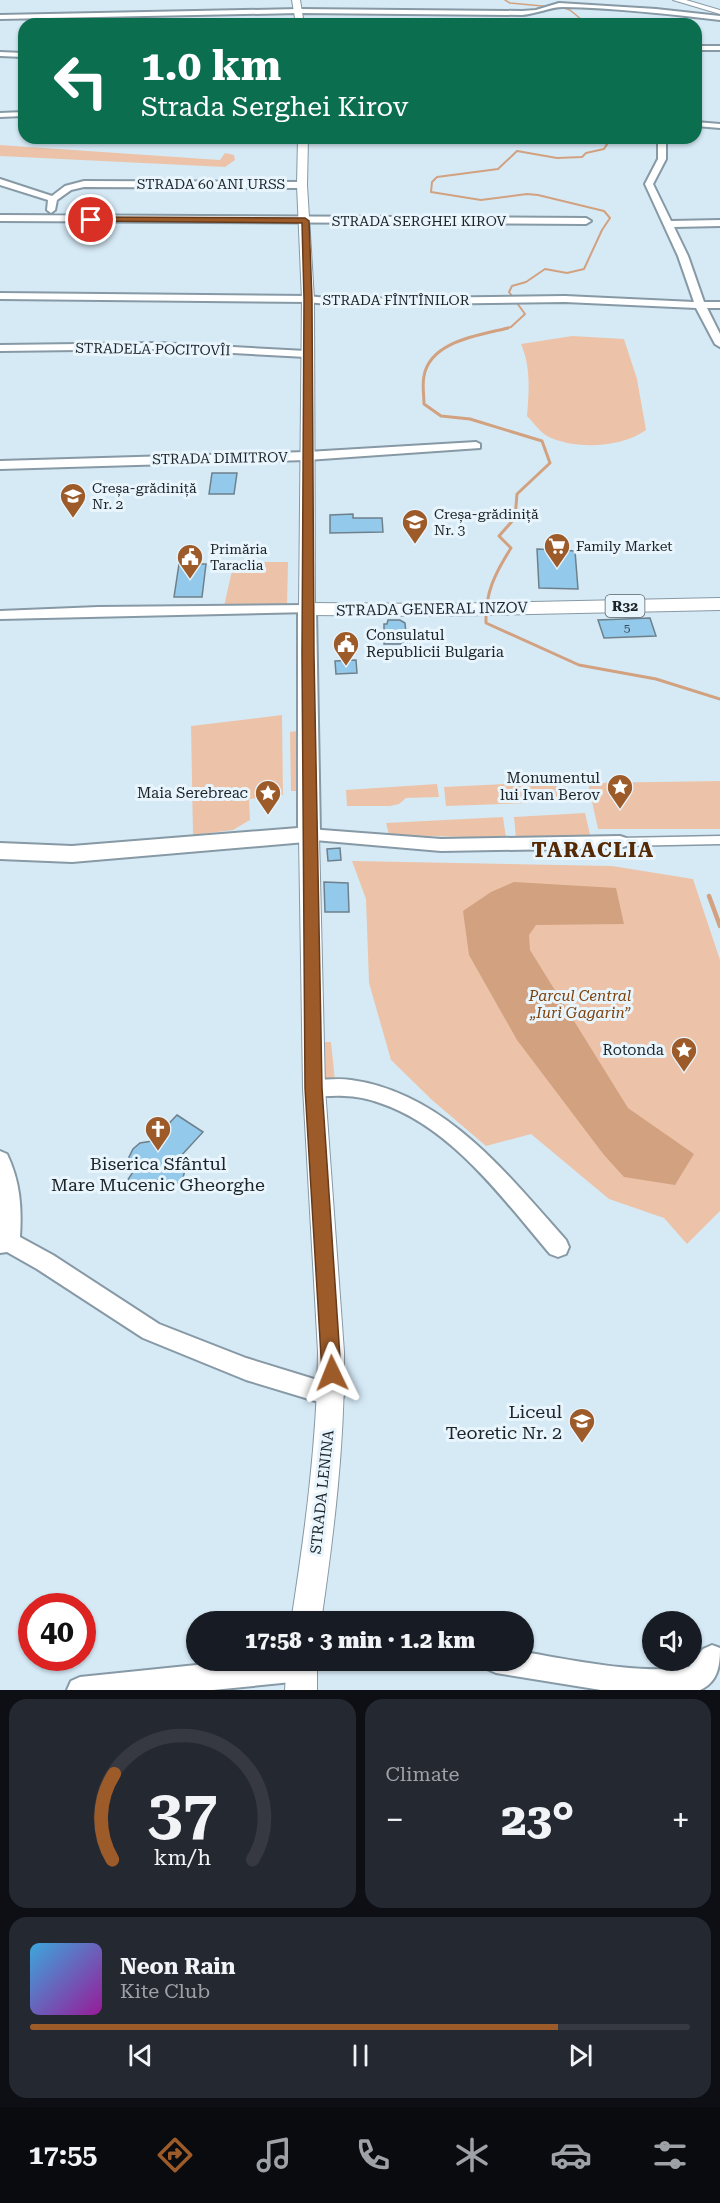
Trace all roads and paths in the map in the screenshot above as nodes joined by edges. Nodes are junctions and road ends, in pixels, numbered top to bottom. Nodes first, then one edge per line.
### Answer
1 (296, 0) edge
2 (651, 0) edge
3 (677, 0) edge
4 (664, 7) junction
5 (299, 11) junction
6 (720, 12) edge
7 (697, 14) junction
8 (0, 17) edge
9 (300, 18) edge
10 (670, 18) edge
11 (720, 18) edge
12 (720, 24) edge
13 (702, 48) edge
14 (720, 48) edge
15 (0, 54) edge
16 (18, 55) edge
17 (18, 114) edge
18 (0, 115) edge
19 (702, 124) edge
20 (720, 126) edge
21 (303, 144) edge
22 (662, 144) edge
23 (0, 182) edge
24 (302, 185) junction
25 (53, 199) junction
26 (0, 218) edge
27 (53, 219) junction
28 (305, 221) junction
29 (586, 221) dead end
30 (720, 223) edge
31 (669, 224) junction
32 (0, 296) edge
33 (308, 299) junction
34 (700, 305) junction
35 (720, 305) edge
36 (720, 344) edge
37 (0, 348) edge
38 (306, 354) junction
39 (476, 446) dead end
40 (307, 456) junction
41 (0, 465) edge
42 (720, 604) edge
43 (307, 609) junction
44 (0, 615) edge
45 (309, 835) junction
46 (720, 840) edge
47 (620, 842) joint
48 (0, 851) edge
49 (314, 1088) junction
50 (0, 1160) edge
51 (5, 1243) edge
52 (558, 1247) dead end
53 (332, 1395) junction
54 (308, 1611) edge
55 (712, 1658) dead end
56 (534, 1668) edge
57 (302, 1673) edge
58 (80, 1690) edge

1 - 5 street
2 - 4 street
3 - 6 street
4 - 5 street
4 - 7 street
4 - 10 street
5 - 8 street
5 - 9 street
7 - 11 street
7 - 12 street
13 - 14 street
15 - 16 street
17 - 18 street
19 - 20 street
21 - 24 street, STRADA LENINA
22 - 31 street
23 - 25 street
24 - 25 street, STRADA 60 ANI URSS
24 - 28 street, STRADA LENINA
25 - 27 street
26 - 27 street, STRADA SERGHEI KIROV
27 - 28 street, STRADA SERGHEI KIROV
28 - 29 street, STRADA SERGHEI KIROV
28 - 33 street, STRADA LENINA
30 - 31 street
31 - 34 street
32 - 33 street, STRADA FÎNTÎNILOR
33 - 34 street, STRADA FÎNTÎNILOR
33 - 38 street, STRADA LENINA
34 - 35 street, STRADA FÎNTÎNILOR
34 - 36 street
37 - 38 street, STRADELA POCITOVÎI
38 - 40 street, STRADA LENINA
39 - 40 street, STRADA DIMITROV
40 - 41 street, STRADA DIMITROV
40 - 43 street, STRADA LENINA
42 - 43 main road, STRADA GENERAL INZOV / R32
43 - 44 street, STRADA GENERAL INZOV
43 - 45 main road, STRADA LENINA
45 - 47 street
45 - 48 main road
45 - 49 street, STRADA LENINA
46 - 47 street
49 - 52 street
49 - 53 street, STRADA LENINA
50 - 51 street
51 - 53 street
53 - 54 street, STRADA LENINA
55 - 56 street
57 - 58 street

